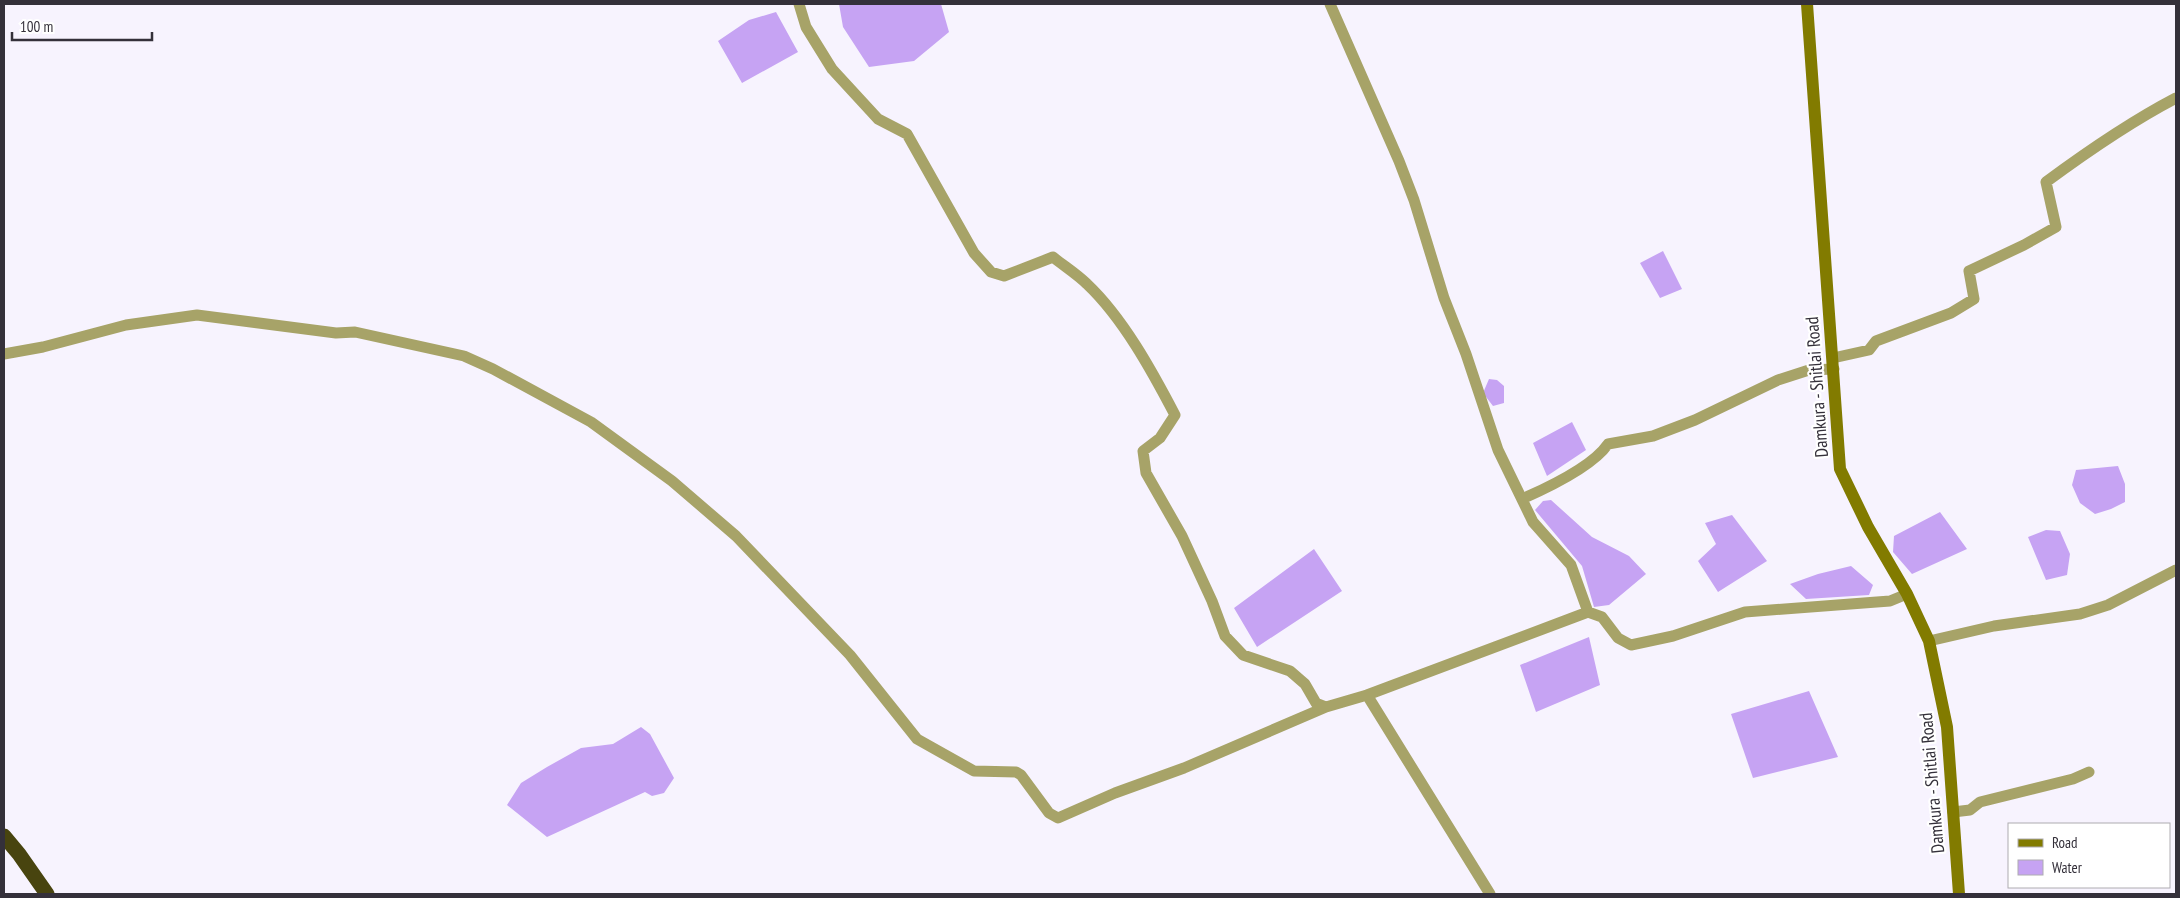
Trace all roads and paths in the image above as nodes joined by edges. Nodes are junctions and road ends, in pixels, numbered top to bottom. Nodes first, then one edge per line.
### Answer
1 (799, 4) edge
2 (1330, 4) edge
3 (1807, 4) edge
4 (2176, 98) edge
5 (4, 354) edge
6 (1833, 364) junction
7 (1522, 499) junction
8 (2176, 570) edge
9 (1907, 594) junction
10 (1588, 612) junction
11 (1930, 641) junction
12 (1367, 695) junction
13 (1326, 707) junction
14 (2089, 772) dead end
15 (1953, 812) junction
16 (4, 836) edge
17 (48, 894) edge
18 (1490, 894) edge
19 (1959, 894) edge

1 - 13 street
2 - 7 street
3 - 6 street, Damkura - Shitlai Road
4 - 6 street
5 - 13 street
6 - 7 street
6 - 9 street, Damkura - Shitlai Road
7 - 10 street
8 - 11 street
9 - 10 street
9 - 11 street, Damkura - Shitlai Road
10 - 12 street
11 - 15 street, Damkura - Shitlai Road
12 - 13 street
12 - 18 street
14 - 15 street
15 - 19 street, Damkura - Shitlai Road
16 - 17 highway

